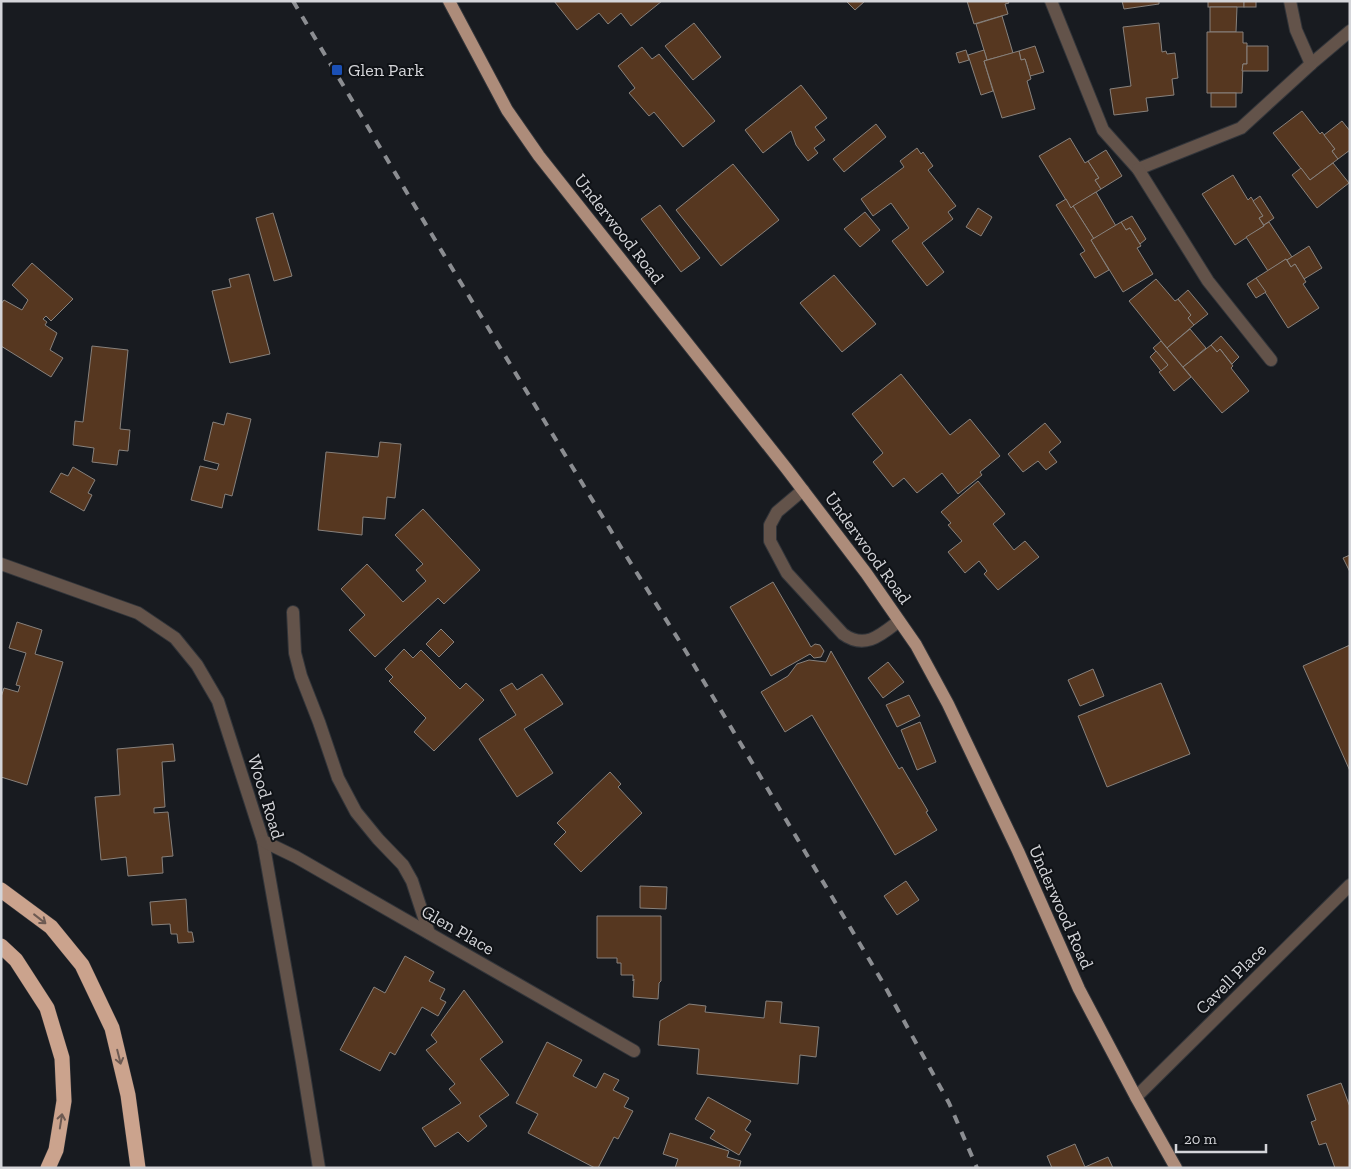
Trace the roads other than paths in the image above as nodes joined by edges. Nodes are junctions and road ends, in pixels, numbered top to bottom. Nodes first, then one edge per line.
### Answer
1 (449, 1) edge
2 (1051, 1) edge
3 (1290, 1) edge
4 (1350, 31) edge
5 (1311, 64) junction
6 (1138, 168) junction
7 (1271, 360) dead end
8 (803, 490) junction
9 (1, 564) edge
10 (293, 612) dead end
11 (899, 621) junction
12 (263, 841) junction
13 (1350, 885) edge
14 (1, 890) edge
15 (429, 934) junction
16 (1, 946) edge
17 (634, 1051) dead end
18 (1136, 1097) junction
19 (48, 1168) edge
20 (138, 1168) edge
21 (318, 1168) edge
22 (1176, 1168) edge

1 - 8 main road, Underwood Road
2 - 6 street
3 - 5 street
4 - 5 street
5 - 6 street
6 - 7 street
8 - 11 main road, Underwood Road
8 - 11 street
9 - 12 street, Wood Road
10 - 15 street
11 - 18 main road, Underwood Road
12 - 15 street, Glen Place
12 - 21 street, Wood Road
13 - 18 street, Cavell Place
14 -> 20 highway
15 - 17 street, Glen Place
19 -> 16 highway
18 - 22 main road, Underwood Road

